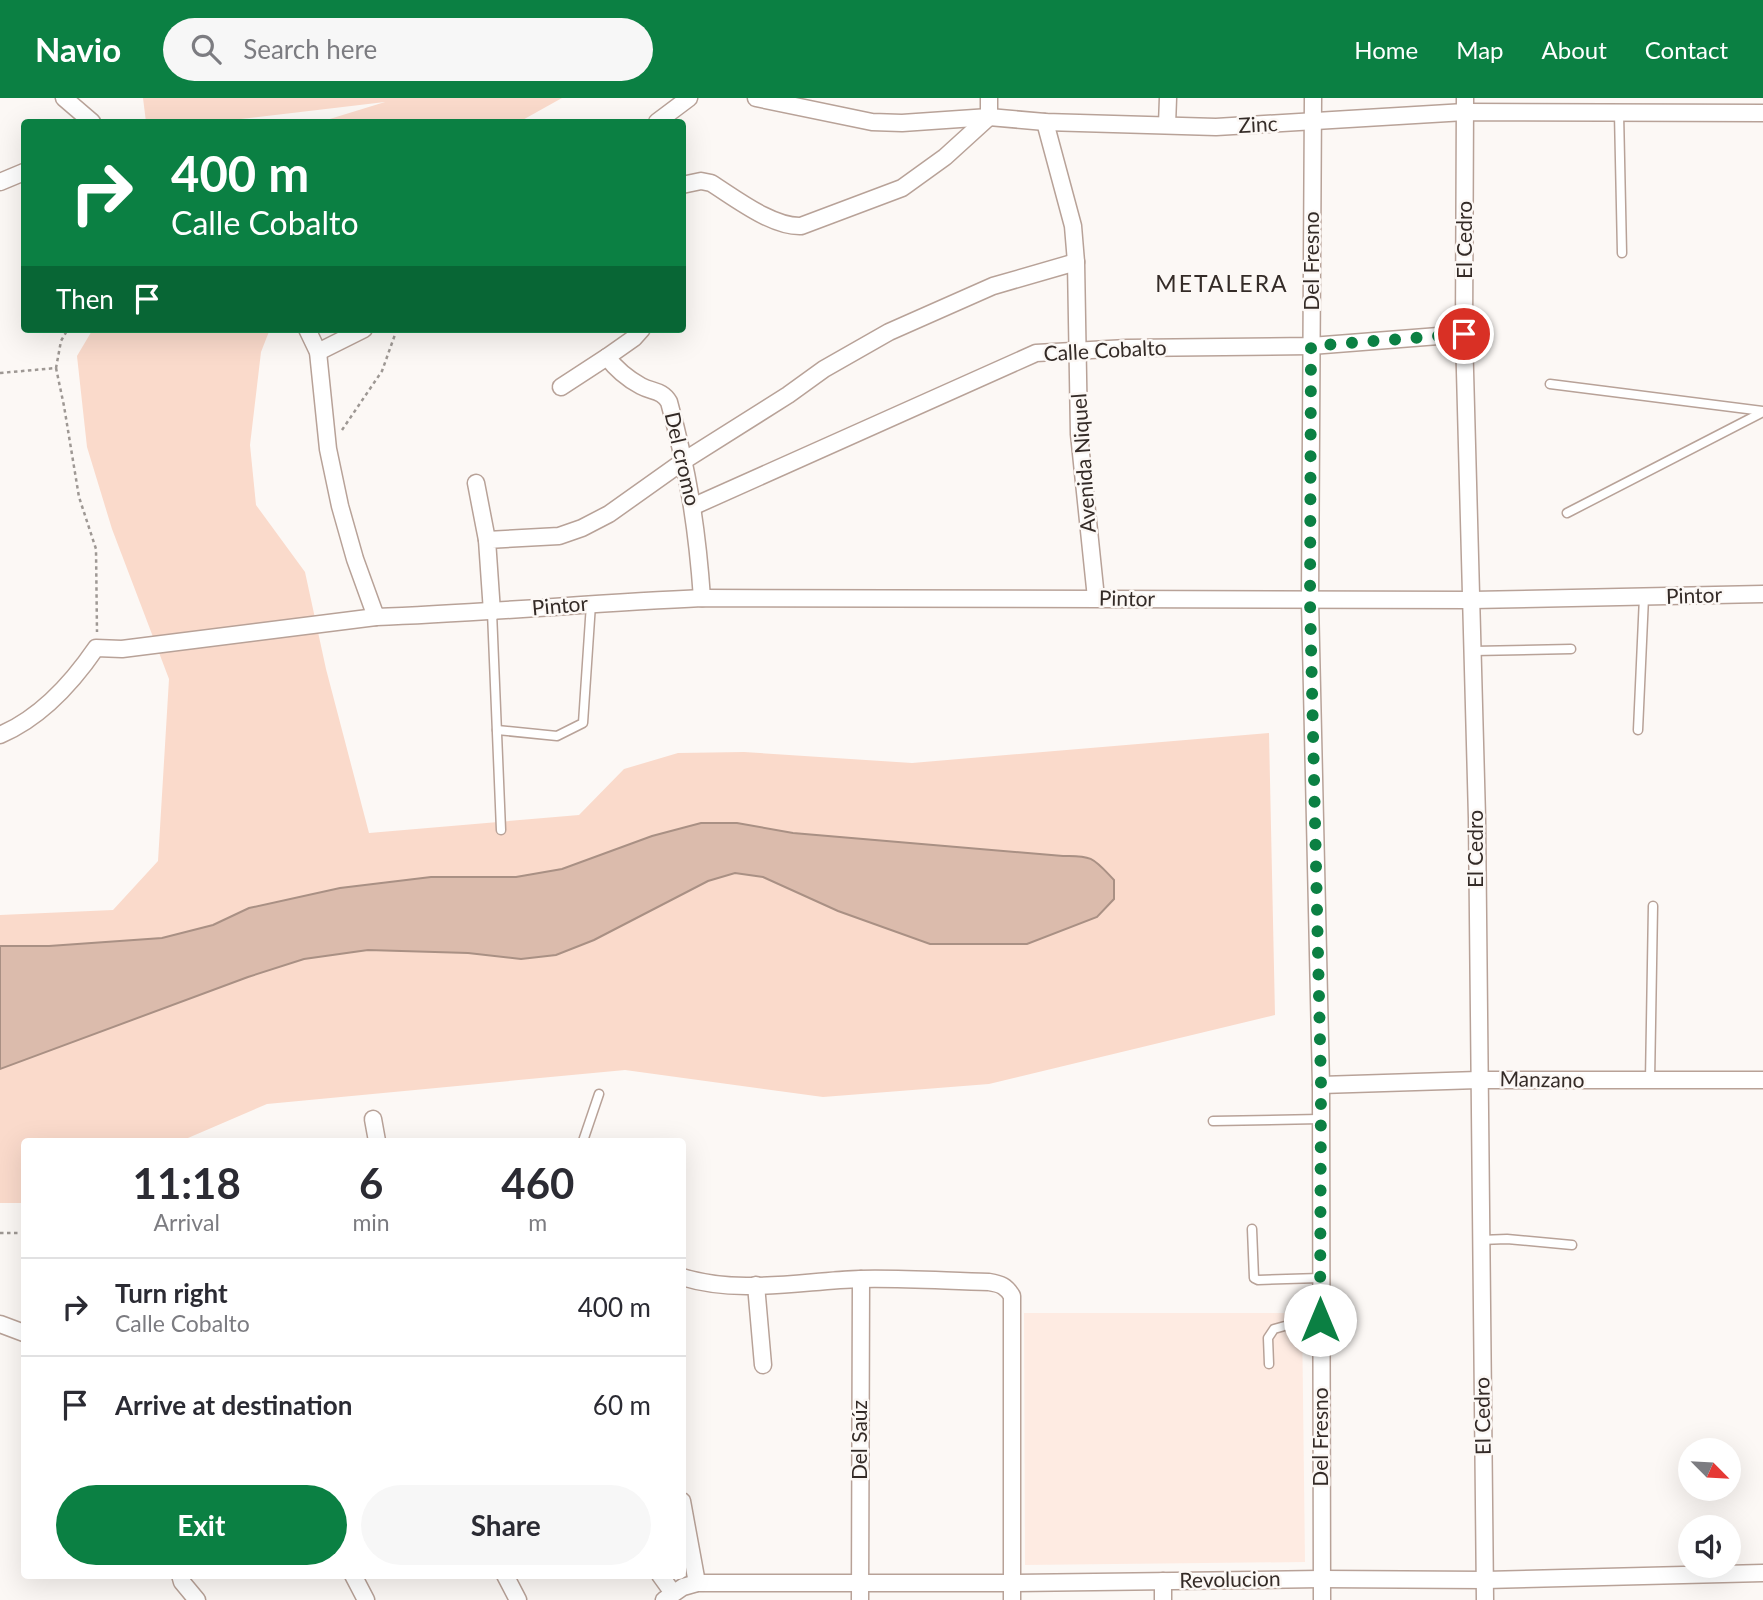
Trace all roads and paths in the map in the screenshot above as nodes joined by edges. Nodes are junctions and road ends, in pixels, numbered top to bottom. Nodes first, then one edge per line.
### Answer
1 (65, 98) edge
2 (689, 98) edge
3 (756, 98) edge
4 (989, 98) edge
5 (1168, 98) edge
6 (1313, 98) edge
7 (1465, 105) edge
8 (1619, 113) junction
9 (1763, 113) edge
10 (989, 117) junction
11 (85, 119) edge
12 (661, 119) edge
13 (1045, 122) junction
14 (1312, 122) junction
15 (1167, 125) junction
16 (21, 173) edge
17 (0, 182) edge
18 (686, 184) edge
19 (1622, 254) dead end
20 (1076, 262) junction
21 (66, 333) edge
22 (309, 333) edge
23 (356, 333) edge
24 (396, 333) edge
25 (637, 333) edge
26 (1464, 334) junction
27 (1311, 346) junction
28 (1076, 350) junction
29 (318, 352) junction
30 (607, 357) junction
31 (56, 368) junction
32 (0, 373) edge
33 (1550, 384) dead end
34 (561, 387) dead end
35 (1763, 412) edge
36 (328, 449) junction
37 (685, 460) junction
38 (476, 483) dead end
39 (694, 506) junction
40 (1567, 513) dead end
41 (487, 540) junction
42 (1763, 594) edge
43 (1644, 597) junction
44 (702, 598) junction
45 (1096, 598) junction
46 (1472, 600) junction
47 (1310, 601) junction
48 (591, 604) junction
49 (492, 612) junction
50 (376, 617) junction
51 (96, 648) junction
52 (1571, 649) dead end
53 (1473, 651) junction
54 (497, 730) junction
55 (1638, 730) dead end
56 (0, 735) edge
57 (501, 830) dead end
58 (1653, 906) dead end
59 (1478, 1080) junction
60 (1763, 1080) edge
61 (1650, 1081) junction
62 (1321, 1085) junction
63 (599, 1094) dead end
64 (373, 1119) dead end
65 (1320, 1119) junction
66 (1213, 1121) dead end
67 (376, 1138) edge
68 (584, 1138) edge
69 (1252, 1229) dead end
70 (0, 1233) edge
71 (21, 1233) edge
72 (1480, 1240) junction
73 (1572, 1245) dead end
74 (686, 1278) edge
75 (1320, 1278) junction
76 (861, 1279) junction
77 (756, 1285) junction
78 (1320, 1320) junction
79 (0, 1324) edge
80 (21, 1332) edge
81 (1269, 1364) dead end
82 (764, 1365) dead end
83 (686, 1524) edge
84 (1763, 1573) edge
85 (181, 1579) edge
86 (355, 1579) edge
87 (507, 1579) edge
88 (662, 1579) edge
89 (1321, 1579) junction
90 (1485, 1580) junction
91 (1163, 1581) junction
92 (697, 1583) junction
93 (743, 1583) junction
94 (1013, 1583) junction
95 (859, 1592) edge
96 (668, 1596) edge
97 (197, 1600) edge
98 (366, 1600) edge
99 (518, 1600) edge
100 (743, 1600) edge
101 (1012, 1600) edge
102 (1163, 1600) edge
103 (1321, 1600) edge
104 (1485, 1600) edge

1 - 11 street
2 - 12 street
3 - 10 street, Zinc
4 - 10 street
5 - 15 street
6 - 14 street, Del Fresno
7 - 8 street, Zinc
7 - 14 street, Zinc
7 - 26 street, El Cedro
8 - 9 street, Zinc
8 - 19 lane
10 - 13 street, Zinc
10 - 18 street
13 - 15 street, Zinc
13 - 20 street, Avenida Niquel
14 - 15 street, Zinc
14 - 27 street, Del Fresno
16 - 17 street
20 - 28 street, Avenida Niquel
20 - 37 street
21 - 31 path
22 - 29 street
23 - 29 street
24 - 36 path
25 - 30 street
26 - 27 street, Calle Cobalto
26 - 46 street, El Cedro
27 - 28 street, Calle Cobalto
27 - 47 street, Del Fresno
28 - 39 street, Calle Cobalto
28 - 45 street, Avenida Niquel
29 - 36 street
30 - 34 street
30 - 37 street, Del cromo
31 - 32 path
31 - 51 path
33 - 35 lane
35 - 40 lane
36 - 50 street
37 - 39 street, Del cromo
37 - 41 street
38 - 41 street
39 - 44 street, Del cromo
41 - 49 street
42 - 43 street, Pintor
43 - 46 street, Pintor
43 - 55 lane
44 - 45 street, Pintor
44 - 48 street, Pintor
45 - 47 street, Pintor
46 - 47 street, Pintor
46 - 53 street, El Cedro
47 - 62 street, Del Fresno
48 - 49 street, Pintor
48 - 54 lane
49 - 50 street, Pintor
49 - 54 lane
50 - 51 street, Pintor
51 - 56 street
52 - 53 lane
53 - 59 street, El Cedro
54 - 57 lane
58 - 61 lane
59 - 61 street, Manzano
59 - 62 street, Manzano
59 - 72 street, El Cedro
60 - 61 street, Manzano
62 - 65 street, Del Fresno
63 - 68 lane
64 - 67 street
65 - 66 lane
65 - 75 street, Del Fresno
69 - 75 lane
70 - 71 path
72 - 73 lane
72 - 90 street, El Cedro
74 - 77 street
75 - 78 street, Del Fresno
76 - 77 street
76 - 94 street
76 - 95 street, Del Saúz
77 - 82 street
78 - 81 lane
78 - 89 street, Del Fresno
79 - 80 street
83 - 92 street
84 - 90 street, Revolucion
85 - 97 street
86 - 98 street
87 - 99 street
88 - 96 street
89 - 90 street, Revolucion
89 - 91 street, Revolucion
89 - 103 street, Del Fresno
90 - 104 street, El Cedro
91 - 94 street, Revolucion
91 - 102 street
92 - 93 street, Revolucion
92 - 96 street
93 - 95 street, Revolucion
93 - 100 street
94 - 95 street, Revolucion
94 - 101 street

